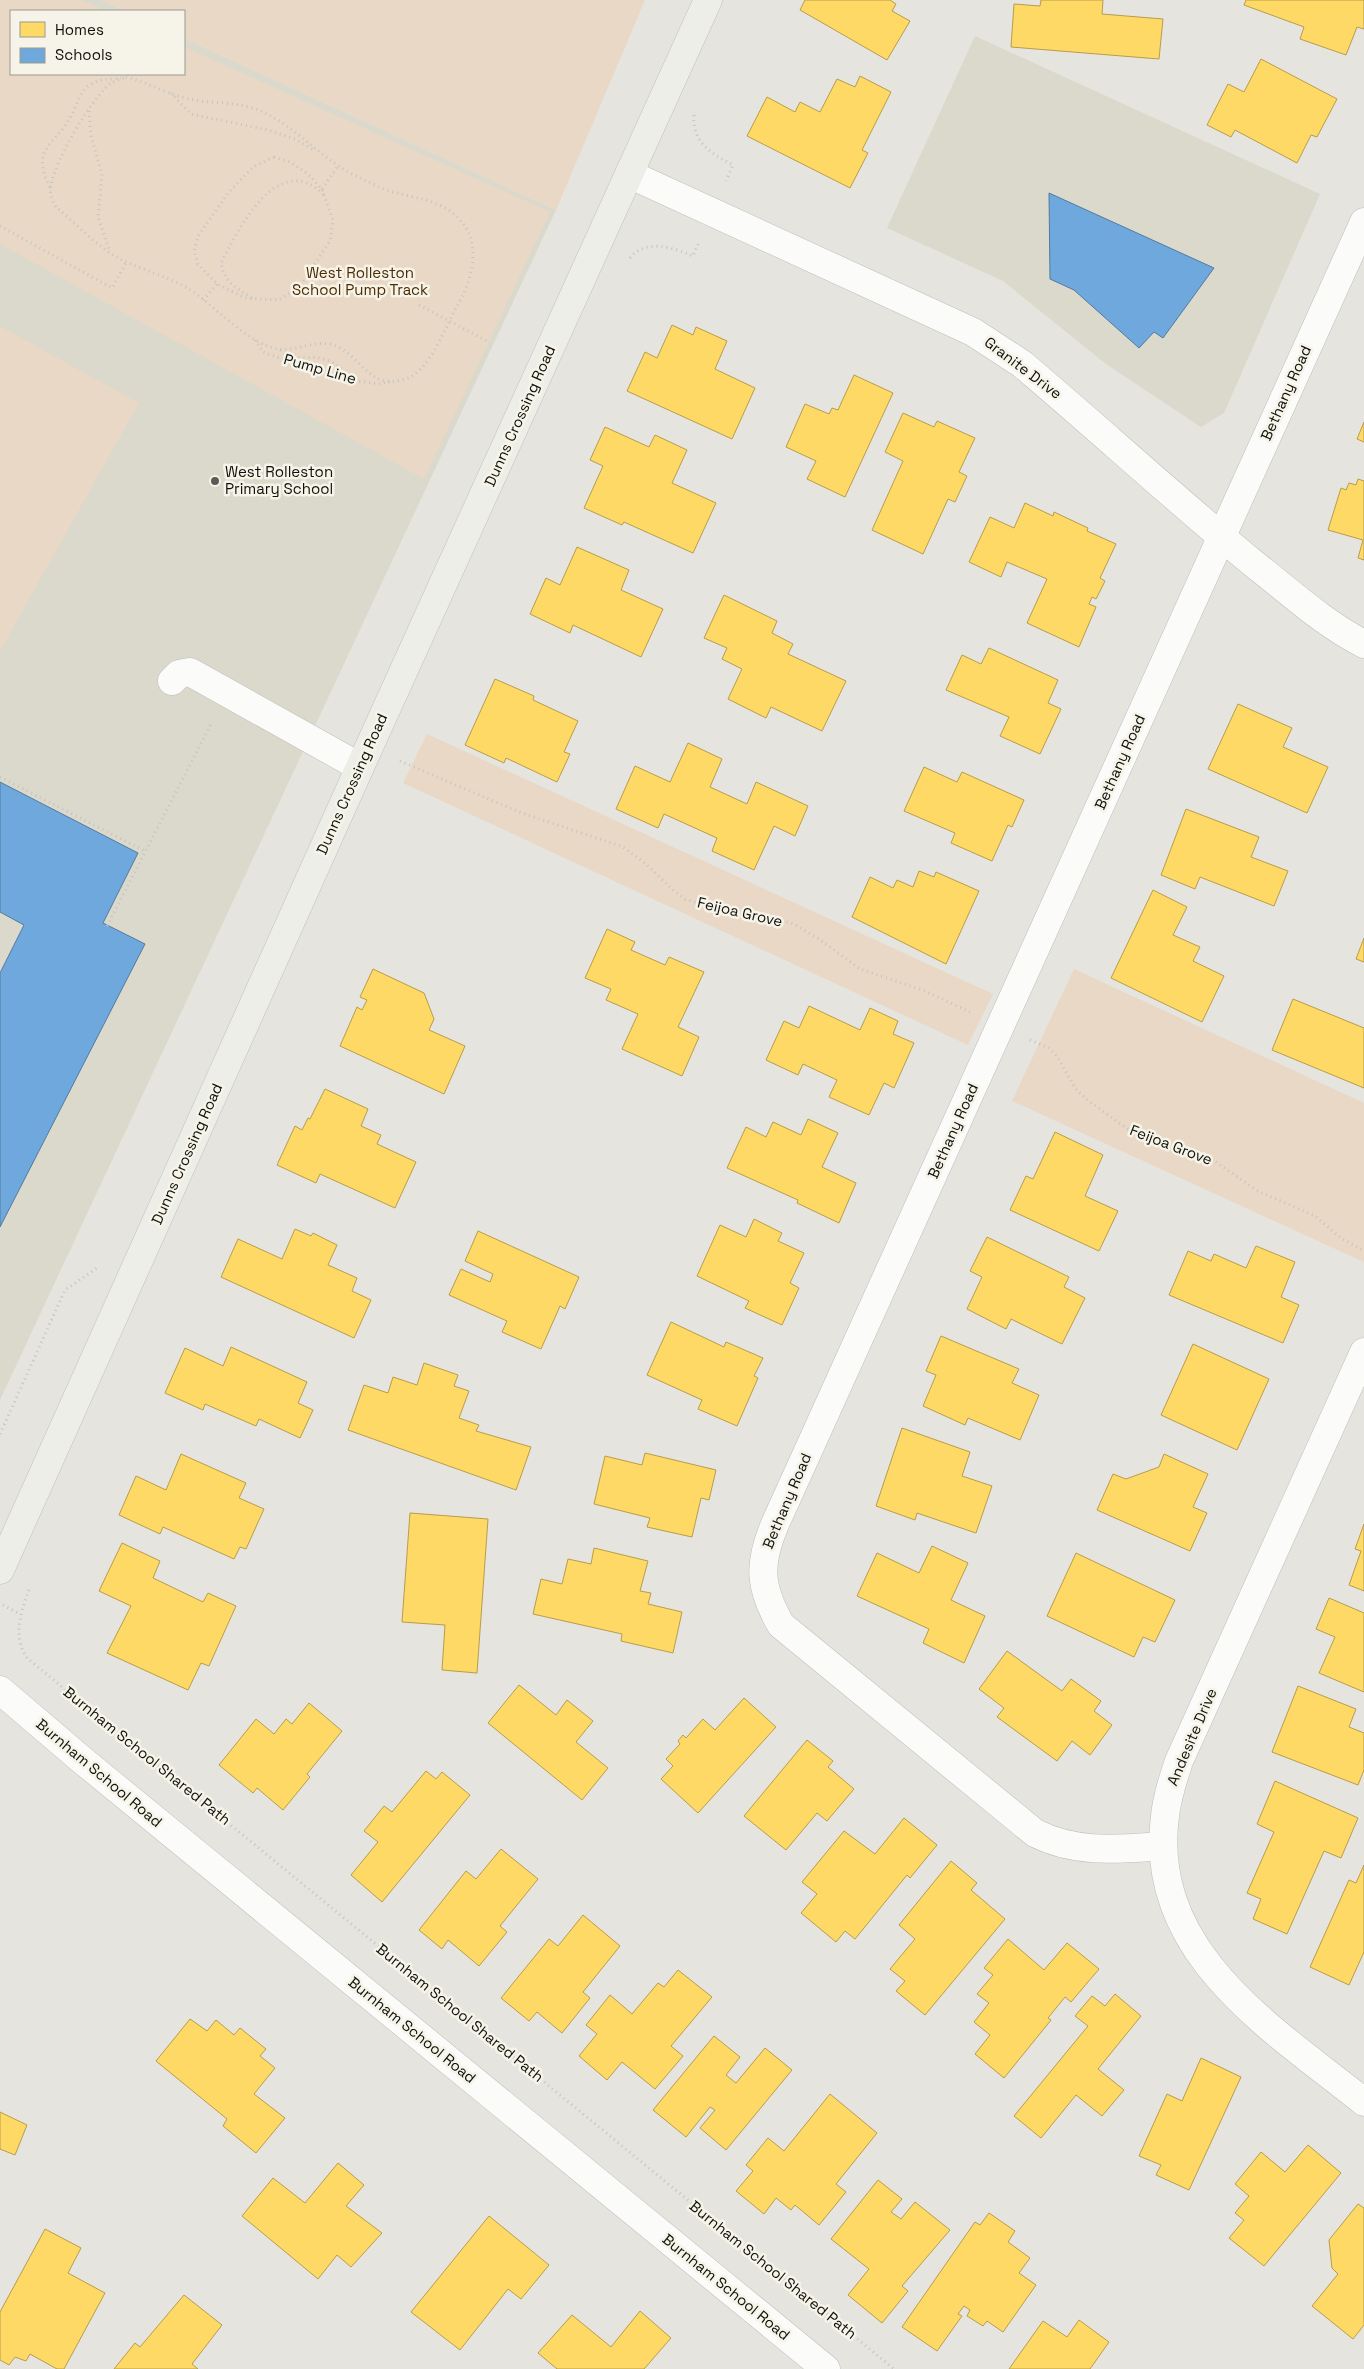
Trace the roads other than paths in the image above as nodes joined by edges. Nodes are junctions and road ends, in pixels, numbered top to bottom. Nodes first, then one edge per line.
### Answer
1 (708, 0) edge
2 (629, 174) junction
3 (1364, 222) edge
4 (1221, 537) junction
5 (1364, 644) edge
6 (172, 681) dead end
7 (360, 767) junction
8 (1364, 1352) edge
9 (0, 1570) edge
10 (0, 1690) edge
11 (1164, 1846) junction
12 (1364, 2102) edge
13 (826, 2369) edge

1 - 2 main road, Dunns Crossing Road
2 - 4 street, Granite Drive
2 - 7 main road, Dunns Crossing Road
3 - 4 street, Bethany Road
4 - 5 street, Granite Drive
4 - 11 street, Bethany Road
6 - 7 street
7 - 9 main road, Dunns Crossing Road
8 - 11 street, Andesite Drive
10 - 13 street, Burnham School Road
11 - 12 street, Andesite Drive

